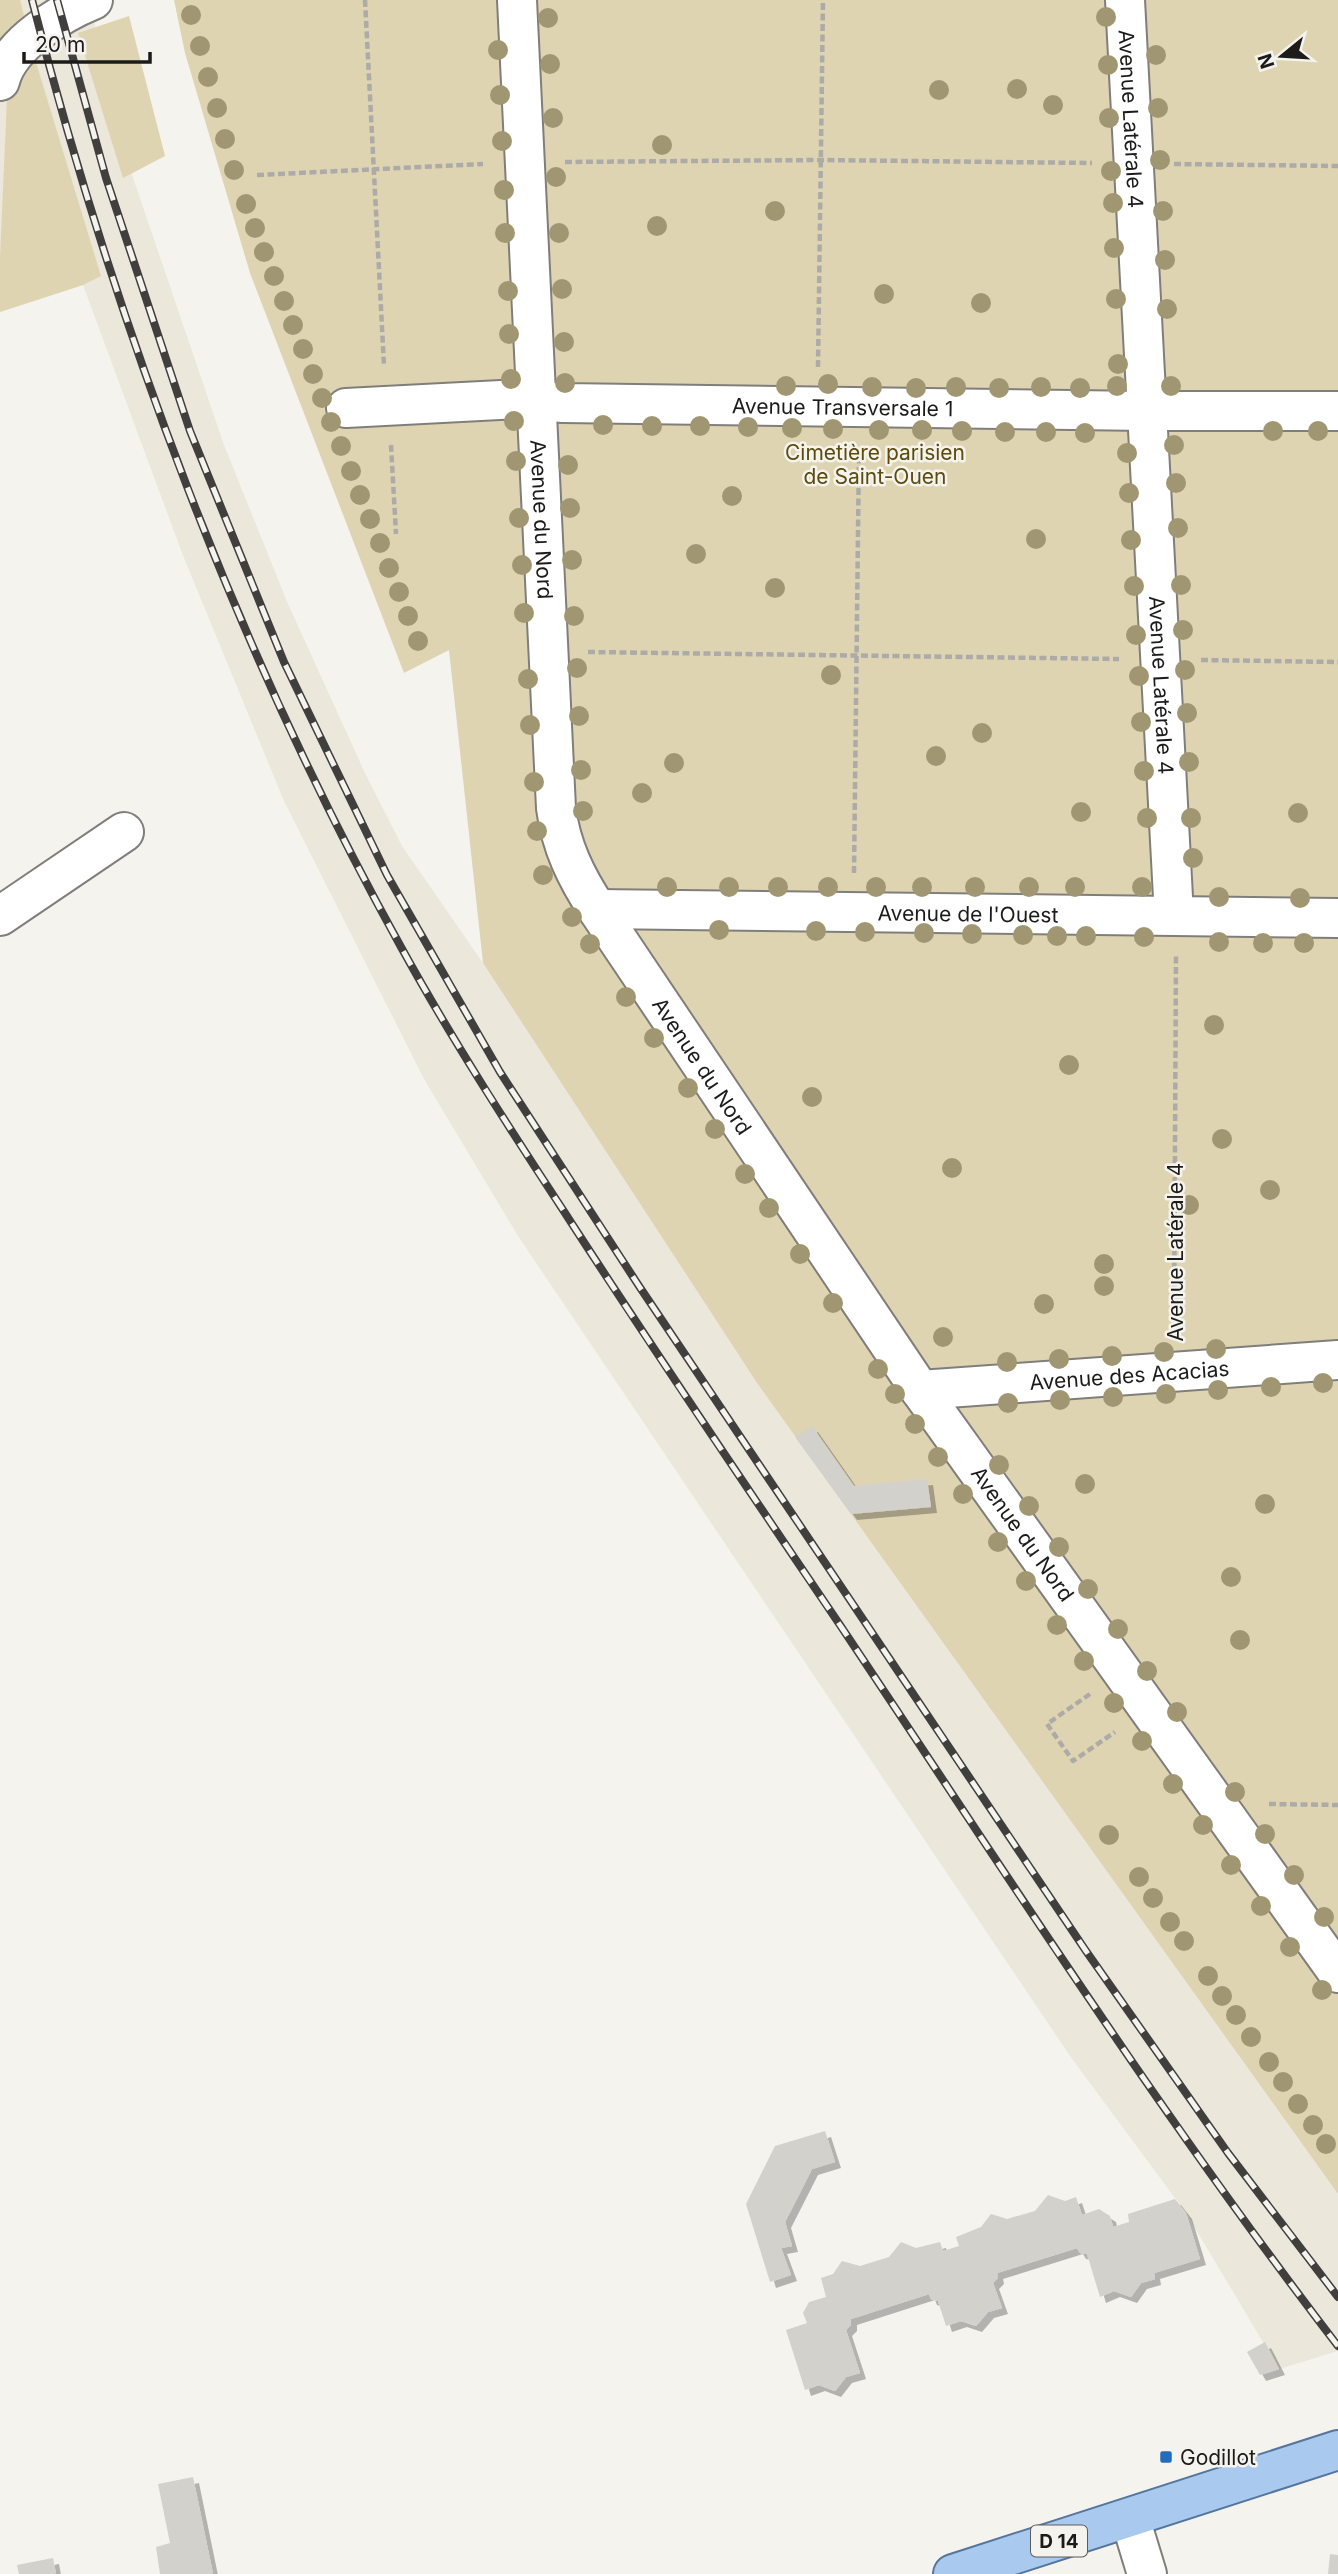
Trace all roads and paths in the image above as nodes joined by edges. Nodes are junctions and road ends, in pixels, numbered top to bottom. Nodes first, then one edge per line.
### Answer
1 (93, 0) edge
2 (365, 0) edge
3 (517, 0) edge
4 (823, 0) edge
5 (1125, 0) edge
6 (0, 80) edge
7 (820, 160) junction
8 (1133, 164) junction
9 (1338, 166) edge
10 (538, 401) junction
11 (386, 405) junction
12 (818, 407) junction
13 (859, 407) junction
14 (346, 408) dead end
15 (1147, 411) junction
16 (1338, 411) edge
17 (397, 534) dead end
18 (549, 652) junction
19 (857, 656) junction
20 (1160, 660) junction
21 (1338, 662) edge
22 (124, 832) dead end
23 (597, 909) junction
24 (854, 912) junction
25 (0, 916) edge
26 (1174, 916) junction
27 (1338, 918) edge
28 (1338, 1360) edge
29 (1174, 1371) junction
30 (920, 1390) junction
31 (1122, 1672) junction
32 (1149, 1709) junction
33 (1338, 1805) edge
34 (1234, 1827) junction
35 (1338, 1973) edge
36 (1338, 2451) edge
37 (1130, 2518) junction
38 (953, 2574) edge
39 (1147, 2574) edge

1 - 6 street
2 - 11 path
3 - 10 street, Avenue du Nord
4 - 7 path
5 - 8 street, Avenue Latérale 4
7 - 8 path
7 - 12 path
8 - 9 path
8 - 15 street, Avenue Latérale 4
10 - 11 street, Avenue Transversale 1
10 - 12 street, Avenue Transversale 1
10 - 18 street, Avenue du Nord
11 - 14 street, Avenue Transversale 1
11 - 17 path
12 - 13 street, Avenue Transversale 1
13 - 15 street, Avenue Transversale 1
13 - 19 path
15 - 16 street, Avenue Transversale 1
15 - 20 street, Avenue Latérale 4
18 - 19 path
18 - 23 street, Avenue du Nord
19 - 20 path
19 - 24 path
20 - 21 path
20 - 26 street, Avenue Latérale 4
22 - 25 street
23 - 24 street, Avenue de l'Ouest
23 - 30 street, Avenue du Nord
24 - 26 street, Avenue de l'Ouest
26 - 27 street, Avenue de l'Ouest
26 - 29 path, Avenue Latérale 4
28 - 29 street, Avenue des Acacias
29 - 30 street, Avenue des Acacias
30 - 31 street, Avenue du Nord
31 - 32 street, Avenue du Nord
31 - 32 path
32 - 34 street, Avenue du Nord
33 - 34 path
34 - 35 street, Avenue du Nord
36 - 37 main road, D 14
37 - 38 main road, D 14
37 - 39 street

